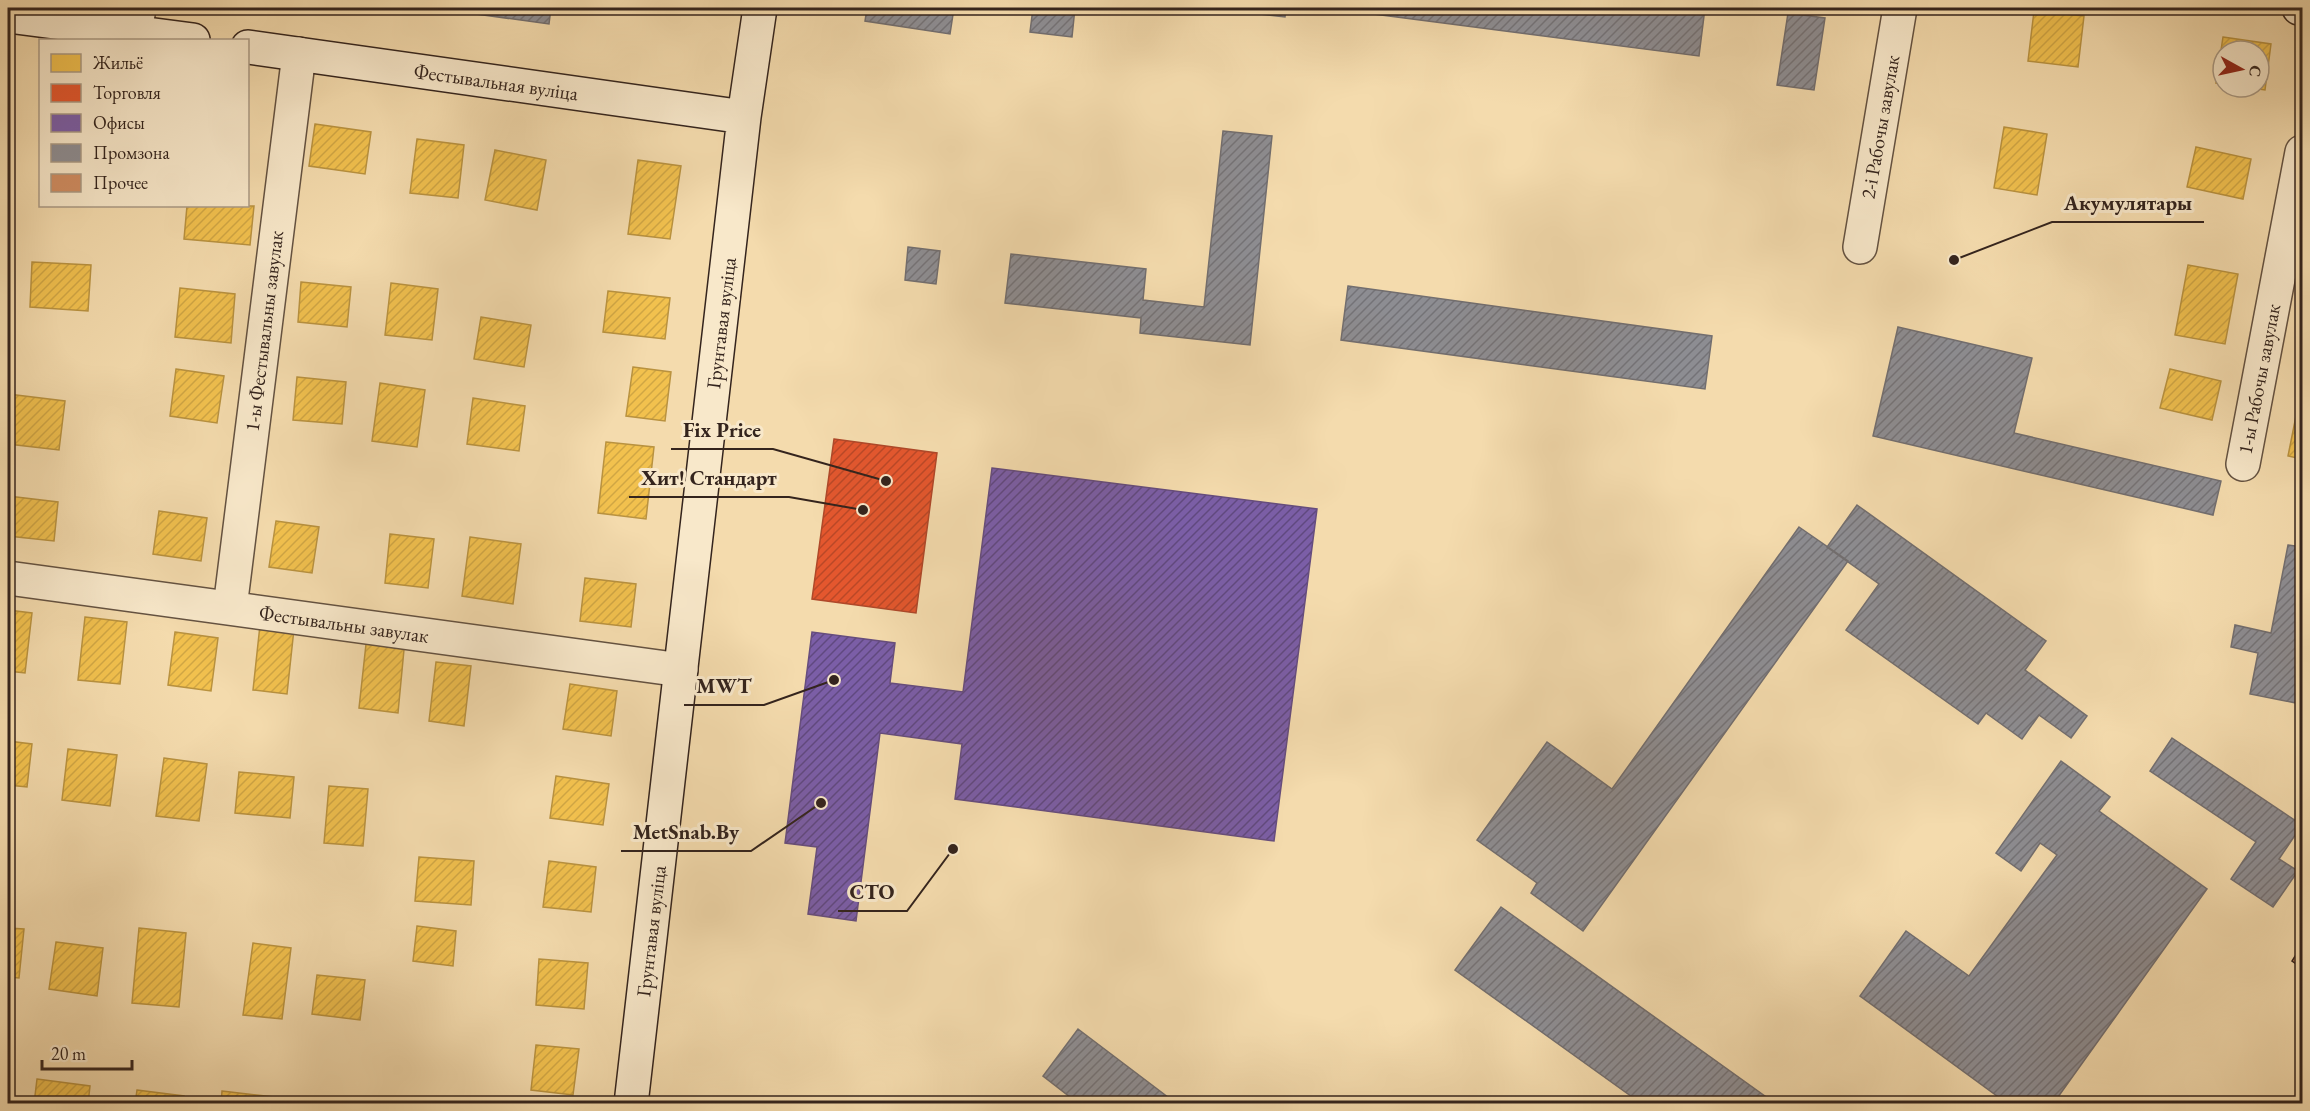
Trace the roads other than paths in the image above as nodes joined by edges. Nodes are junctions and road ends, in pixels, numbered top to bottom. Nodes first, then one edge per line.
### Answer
1 (760, 8) edge
2 (1900, 8) edge
3 (8, 15) edge
4 (137, 20) edge
5 (191, 39) edge
6 (249, 48) edge
7 (298, 54) junction
8 (744, 117) junction
9 (2302, 152) edge
10 (1860, 248) dead end
11 (2243, 464) dead end
12 (8, 578) edge
13 (230, 608) junction
14 (681, 670) junction
15 (631, 1104) edge

1 - 8 street, Грунтавая вуліца
2 - 10 street, 2-і Рабочы завулак
3 - 4 street
4 - 5 street
6 - 7 street, Фестывальная вуліца
7 - 8 street, Фестывальная вуліца
7 - 13 street, 1-ы Фестывальны завулак
8 - 14 street, Грунтавая вуліца
9 - 11 street, 1-ы Рабочы завулак
12 - 13 street, Фестывальны завулак
13 - 14 street, Фестывальны завулак
14 - 15 street, Грунтавая вуліца

